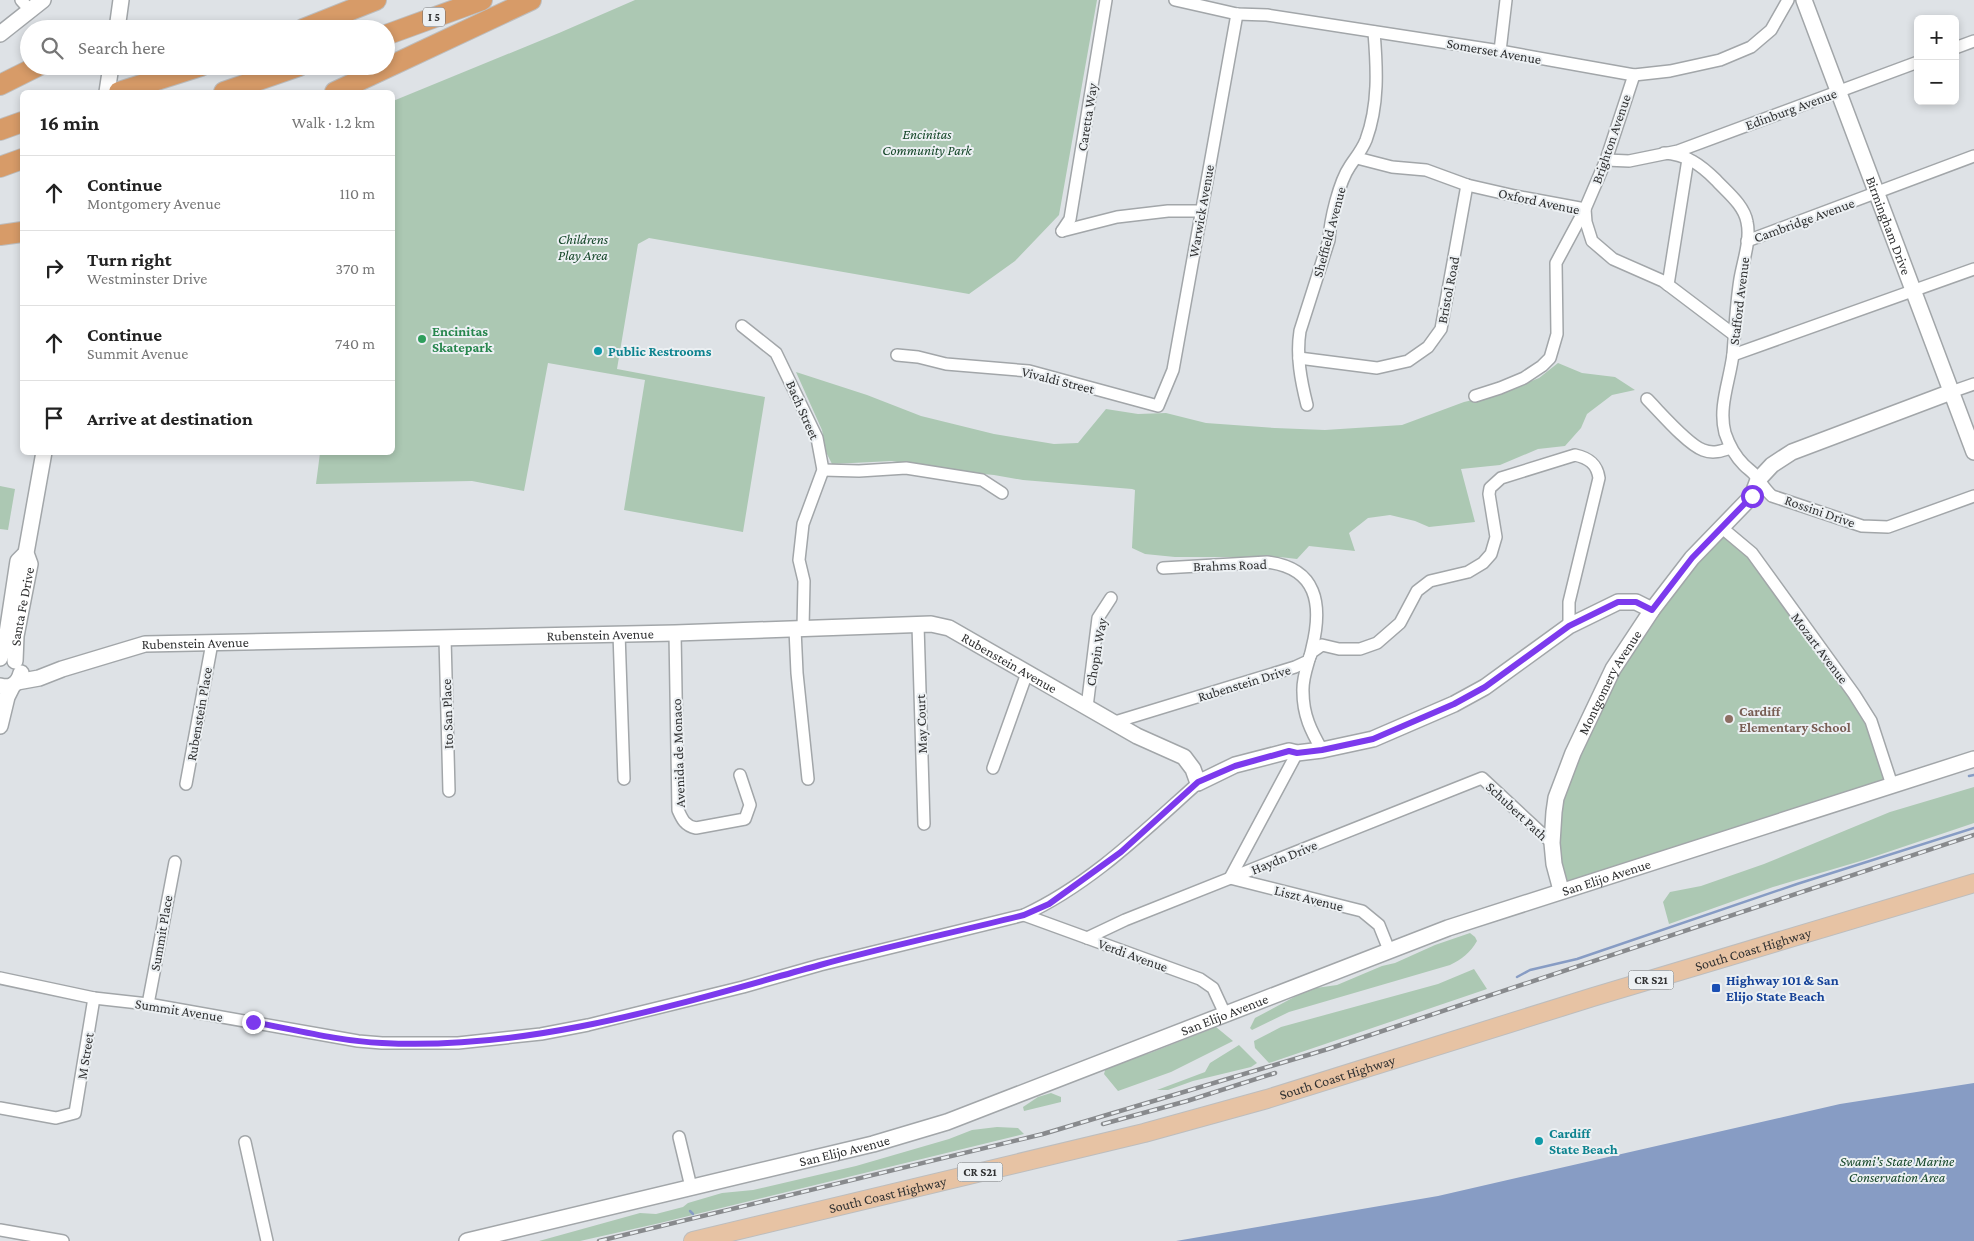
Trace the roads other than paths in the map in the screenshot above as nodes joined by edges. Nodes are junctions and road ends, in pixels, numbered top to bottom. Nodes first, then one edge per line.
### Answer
1 (42, 0) edge
2 (121, 0) edge
3 (376, 0) edge
4 (482, 0) edge
5 (530, 0) edge
6 (1106, 0) edge
7 (1175, 0) edge
8 (1506, 0) edge
9 (1788, 0) edge
10 (1804, 0) edge
11 (26, 5) edge
12 (1237, 14) junction
13 (118, 20) edge
14 (326, 20) edge
15 (395, 32) edge
16 (1374, 32) junction
17 (0, 34) edge
18 (1974, 41) edge
19 (1959, 47) edge
20 (1500, 51) junction
21 (395, 64) edge
22 (1914, 64) edge
23 (20, 75) edge
24 (110, 75) edge
25 (174, 75) edge
26 (273, 75) edge
27 (371, 75) edge
28 (1634, 75) junction
29 (0, 85) edge
30 (107, 90) edge
31 (128, 90) edge
32 (230, 90) edge
33 (339, 90) edge
34 (1838, 92) junction
35 (20, 123) edge
36 (0, 130) edge
37 (1664, 152) junction
38 (1974, 156) edge
39 (1357, 158) junction
40 (1688, 159) junction
41 (20, 160) edge
42 (1606, 160) junction
43 (0, 167) edge
44 (1467, 185) junction
45 (1877, 193) junction
46 (1586, 209) junction
47 (1201, 210) junction
48 (20, 232) edge
49 (0, 236) edge
50 (1747, 241) junction
51 (1974, 269) edge
52 (1668, 285) junction
53 (1914, 292) junction
54 (742, 326) dead end
55 (1733, 334) junction
56 (897, 355) dead end
57 (1733, 355) junction
58 (1299, 358) junction
59 (1974, 384) edge
60 (1951, 392) junction
61 (1475, 396) dead end
62 (1647, 399) dead end
63 (1308, 405) dead end
64 (1158, 406) joint
65 (1730, 448) junction
66 (1974, 452) edge
67 (43, 455) edge
68 (823, 470) junction
69 (1758, 480) junction
70 (1002, 493) dead end
71 (1974, 496) edge
72 (1721, 527) junction
73 (26, 553) junction
74 (1163, 568) dead end
75 (1111, 598) dead end
76 (1652, 610) junction
77 (918, 624) junction
78 (1569, 626) junction
79 (799, 629) junction
80 (619, 633) junction
81 (676, 633) junction
82 (445, 638) junction
83 (212, 643) junction
84 (0, 658) edge
85 (1308, 661) junction
86 (17, 663) junction
87 (62, 669) junction
88 (1027, 673) junction
89 (10, 684) edge
90 (1087, 707) junction
91 (1115, 722) junction
92 (0, 726) edge
93 (1322, 750) junction
94 (1297, 753) junction
95 (1974, 759) edge
96 (993, 768) dead end
97 (740, 775) dead end
98 (1482, 778) joint
99 (624, 779) dead end
100 (808, 779) dead end
101 (1198, 782) junction
102 (186, 784) dead end
103 (1892, 785) junction
104 (449, 791) dead end
105 (924, 824) dead end
106 (1552, 843) junction
107 (175, 862) dead end
108 (1230, 878) junction
109 (1974, 883) edge
110 (1561, 890) junction
111 (1974, 890) edge
112 (1896, 906) junction
113 (1024, 915) junction
114 (1087, 938) junction
115 (1389, 950) junction
116 (0, 978) edge
117 (94, 998) junction
118 (148, 1004) junction
119 (1225, 1014) junction
120 (0, 1108) edge
121 (679, 1136) dead end
122 (245, 1142) dead end
123 (691, 1188) junction
124 (0, 1230) edge
125 (63, 1241) edge
126 (267, 1241) edge
127 (467, 1241) edge
128 (693, 1241) edge

1 - 11 main road
2 - 13 main road
3 - 14 highway
4 - 15 highway, I 5
5 - 21 highway
6 - 47 street, Caretta Way
7 - 12 street, Somerset Avenue
8 - 20 street
9 - 28 street, Somerset Avenue
10 - 34 main road, Birmingham Drive
11 - 17 main road
12 - 16 street, Somerset Avenue
12 - 47 street, Warwick Avenue
16 - 20 street, Somerset Avenue
16 - 39 street, Sheffield Avenue
18 - 19 street
20 - 28 street, Somerset Avenue
22 - 34 street, Edinburg Avenue
23 - 29 highway
24 - 30 main road
25 - 31 highway
26 - 32 highway
27 - 33 highway
28 - 42 street, Brighton Avenue
34 - 37 street, Edinburg Avenue
34 - 45 main road, Birmingham Drive
35 - 36 highway
37 - 40 street, Stafford Avenue
37 - 42 street
38 - 45 street, Cambridge Avenue
39 - 44 street, Oxford Avenue
39 - 58 street, Sheffield Avenue
40 - 50 street, Stafford Avenue
40 - 52 street
41 - 43 highway
42 - 46 street, Brighton Avenue
44 - 46 street, Oxford Avenue
44 - 58 street, Bristol Road
45 - 50 street, Cambridge Avenue
45 - 53 main road, Birmingham Drive
46 - 52 street, Oxford Avenue
46 - 61 street, Brighton Avenue
47 - 64 street, Warwick Avenue
48 - 49 highway
50 - 55 street, Stafford Avenue
51 - 53 street
52 - 55 street, Oxford Avenue
53 - 57 street
53 - 60 main road, Birmingham Drive
54 - 68 street, Bach Street
55 - 57 street, Stafford Avenue
56 - 64 street, Vivaldi Street
57 - 65 street, Stafford Avenue
58 - 63 street, Sheffield Avenue
59 - 60 street, Montgomery Avenue
60 - 66 main road, Birmingham Drive
60 - 69 main road, Montgomery Avenue
62 - 65 street
65 - 69 street, Stafford Avenue
67 - 73 main road, Santa Fe Drive
68 - 70 street
68 - 79 street
69 - 71 street, Rossini Drive
69 - 72 main road, Montgomery Avenue
72 - 76 main road, Montgomery Avenue
72 - 103 street, Mozart Avenue
73 - 84 main road, Santa Fe Drive
73 - 86 main road, Santa Fe Drive
74 - 85 street, Brahms Road
75 - 90 street, Chopin Way
76 - 78 main road
76 - 106 main road, Montgomery Avenue
77 - 79 main road, Rubenstein Avenue
77 - 88 main road, Rubenstein Avenue
77 - 105 street, May Court
78 - 85 street, Rubenstein Drive
78 - 93 main road
79 - 81 main road, Rubenstein Avenue
79 - 100 street
80 - 81 main road, Rubenstein Avenue
80 - 82 main road, Rubenstein Avenue
80 - 99 street
81 - 97 street, Avenida de Monaco
82 - 83 main road, Rubenstein Avenue
82 - 104 street, Ito San Place
83 - 87 main road, Rubenstein Avenue
83 - 102 street, Rubenstein Place
84 - 86 main road, Rubenstein Avenue
85 - 91 street, Rubenstein Drive
85 - 93 street
86 - 87 main road, Rubenstein Avenue
86 - 89 main road, Santa Fe Drive
87 - 89 main road, Rubenstein Avenue
88 - 90 main road, Rubenstein Avenue
88 - 96 street
89 - 92 main road
90 - 91 main road, Rubenstein Avenue
91 - 101 main road, Rubenstein Avenue
93 - 94 main road
94 - 101 main road
94 - 108 street
95 - 103 main road, San Elijo Avenue
98 - 106 street, Schubert Path
98 - 108 street, Haydn Drive
101 - 113 street, Summit Avenue
103 - 110 main road, San Elijo Avenue
106 - 110 main road, Montgomery Avenue
107 - 118 street, Summit Place
108 - 114 street, Haydn Drive
108 - 115 street, Liszt Avenue
109 - 112 main road, South Coast Highway / CR S21
110 - 115 main road, San Elijo Avenue
111 - 112 main road
112 - 128 main road, South Coast Highway / CR S21
113 - 114 street, Verdi Avenue
113 - 118 street, Summit Avenue
114 - 119 street, Verdi Avenue
115 - 119 main road, San Elijo Avenue
116 - 117 street, Summit Avenue
117 - 118 street, Summit Avenue
117 - 120 street, M Street
119 - 123 main road, San Elijo Avenue
121 - 123 street
122 - 126 street
123 - 127 main road, San Elijo Avenue
124 - 125 street

